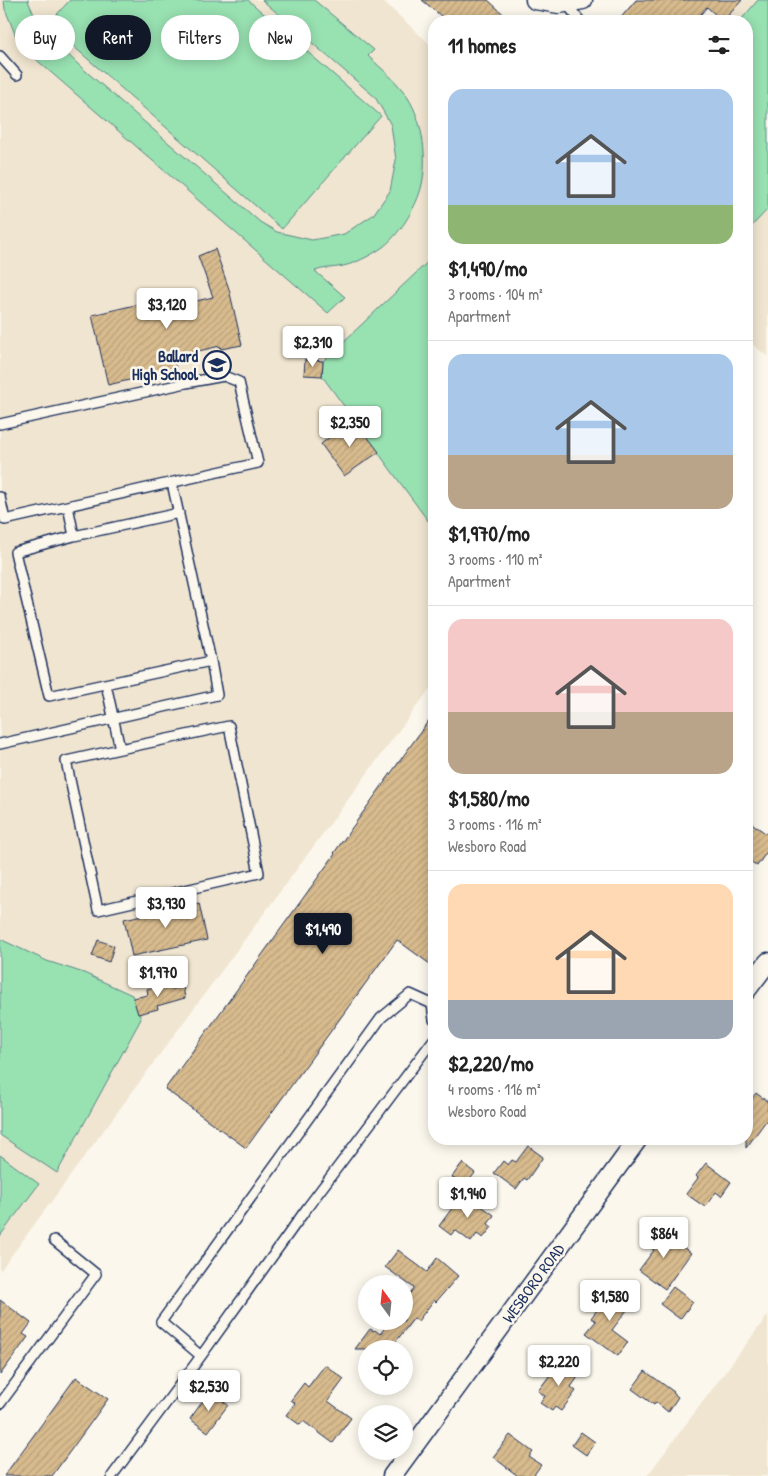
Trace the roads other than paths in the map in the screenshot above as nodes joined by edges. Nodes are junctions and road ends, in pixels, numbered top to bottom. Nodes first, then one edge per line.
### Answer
1 (535, 0) edge
2 (574, 1) edge
3 (578, 15) edge
4 (0, 56) edge
5 (17, 75) dead end
6 (0, 424) edge
7 (172, 483) junction
8 (0, 496) edge
9 (68, 506) junction
10 (179, 513) junction
11 (74, 536) junction
12 (211, 661) junction
13 (106, 684) junction
14 (113, 719) junction
15 (0, 744) edge
16 (120, 749) junction
17 (768, 962) edge
18 (753, 982) edge
19 (428, 1002) edge
20 (428, 1047) edge
21 (634, 1145) edge
22 (54, 1240) dead end
23 (201, 1356) junction
24 (0, 1404) edge
25 (112, 1476) edge
26 (392, 1476) edge

1 - 2 street
2 - 3 lane
4 - 5 lane
6 - 7 lane
7 - 9 lane
7 - 10 lane
8 - 9 lane
9 - 11 lane
10 - 11 lane
10 - 12 lane
11 - 13 lane
12 - 13 lane
12 - 14 lane
13 - 14 lane
14 - 15 lane
14 - 16 lane
16 - 16 lane
17 - 18 street
19 - 23 lane
20 - 23 lane
21 - 26 street, WESBORO ROAD
22 - 24 lane
23 - 25 lane

